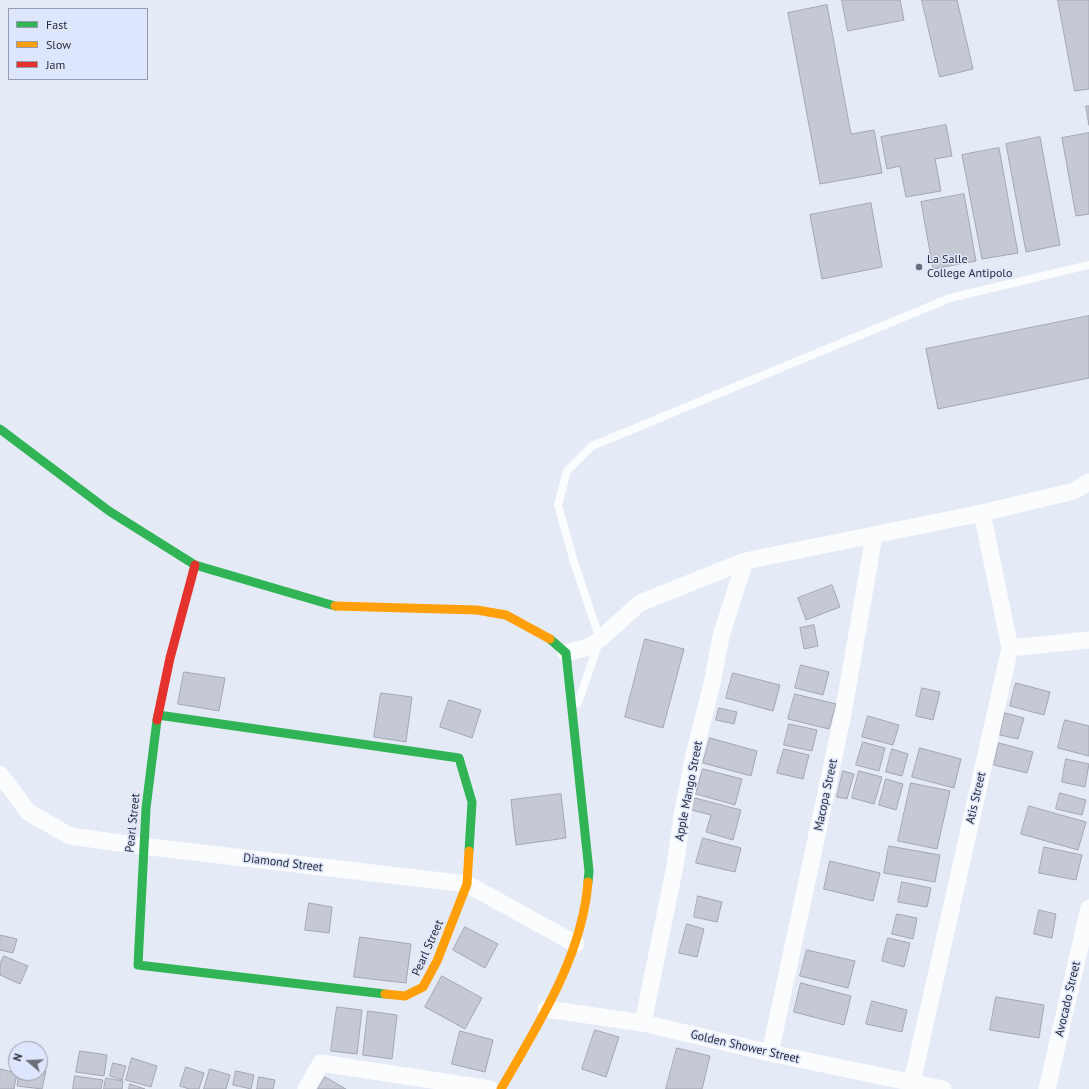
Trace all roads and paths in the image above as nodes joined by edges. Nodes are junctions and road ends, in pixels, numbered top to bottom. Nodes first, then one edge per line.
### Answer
1 (1089, 265) edge
2 (0, 429) edge
3 (1089, 482) edge
4 (1081, 490) edge
5 (982, 513) junction
6 (874, 536) junction
7 (745, 561) junction
8 (195, 565) junction
9 (600, 640) junction
10 (1089, 640) edge
11 (1010, 648) junction
12 (566, 653) junction
13 (158, 715) junction
14 (573, 717) junction
15 (0, 774) edge
16 (142, 846) junction
17 (467, 884) junction
18 (1089, 908) edge
19 (576, 944) junction
20 (546, 1009) junction
21 (642, 1023) junction
22 (770, 1053) junction
23 (912, 1082) junction
24 (306, 1089) edge
25 (490, 1089) edge
26 (502, 1089) edge
27 (944, 1089) edge
28 (1047, 1089) edge

1 - 9 lane
2 - 8 street
3 - 4 street
4 - 5 street
5 - 6 street
5 - 11 street, Atis Street
6 - 7 street
6 - 22 street, Macopa Street
7 - 9 street
7 - 21 street, Apple Mango Street
8 - 12 street
8 - 13 street, Pearl Street
9 - 12 street
9 - 14 lane
10 - 11 street
11 - 23 street, Atis Street
12 - 14 street
13 - 16 street, Pearl Street
13 - 17 street, Pearl Street
14 - 19 street
15 - 16 street, Diamond Street
16 - 17 street, Diamond Street
16 - 17 street, Pearl Street
17 - 19 street, Diamond Street
18 - 28 street, Avocado Street
19 - 20 street
20 - 21 street, Golden Shower Street
20 - 26 street
21 - 22 street, Golden Shower Street
22 - 23 street, Golden Shower Street
23 - 27 street, Golden Shower Street
24 - 25 street

